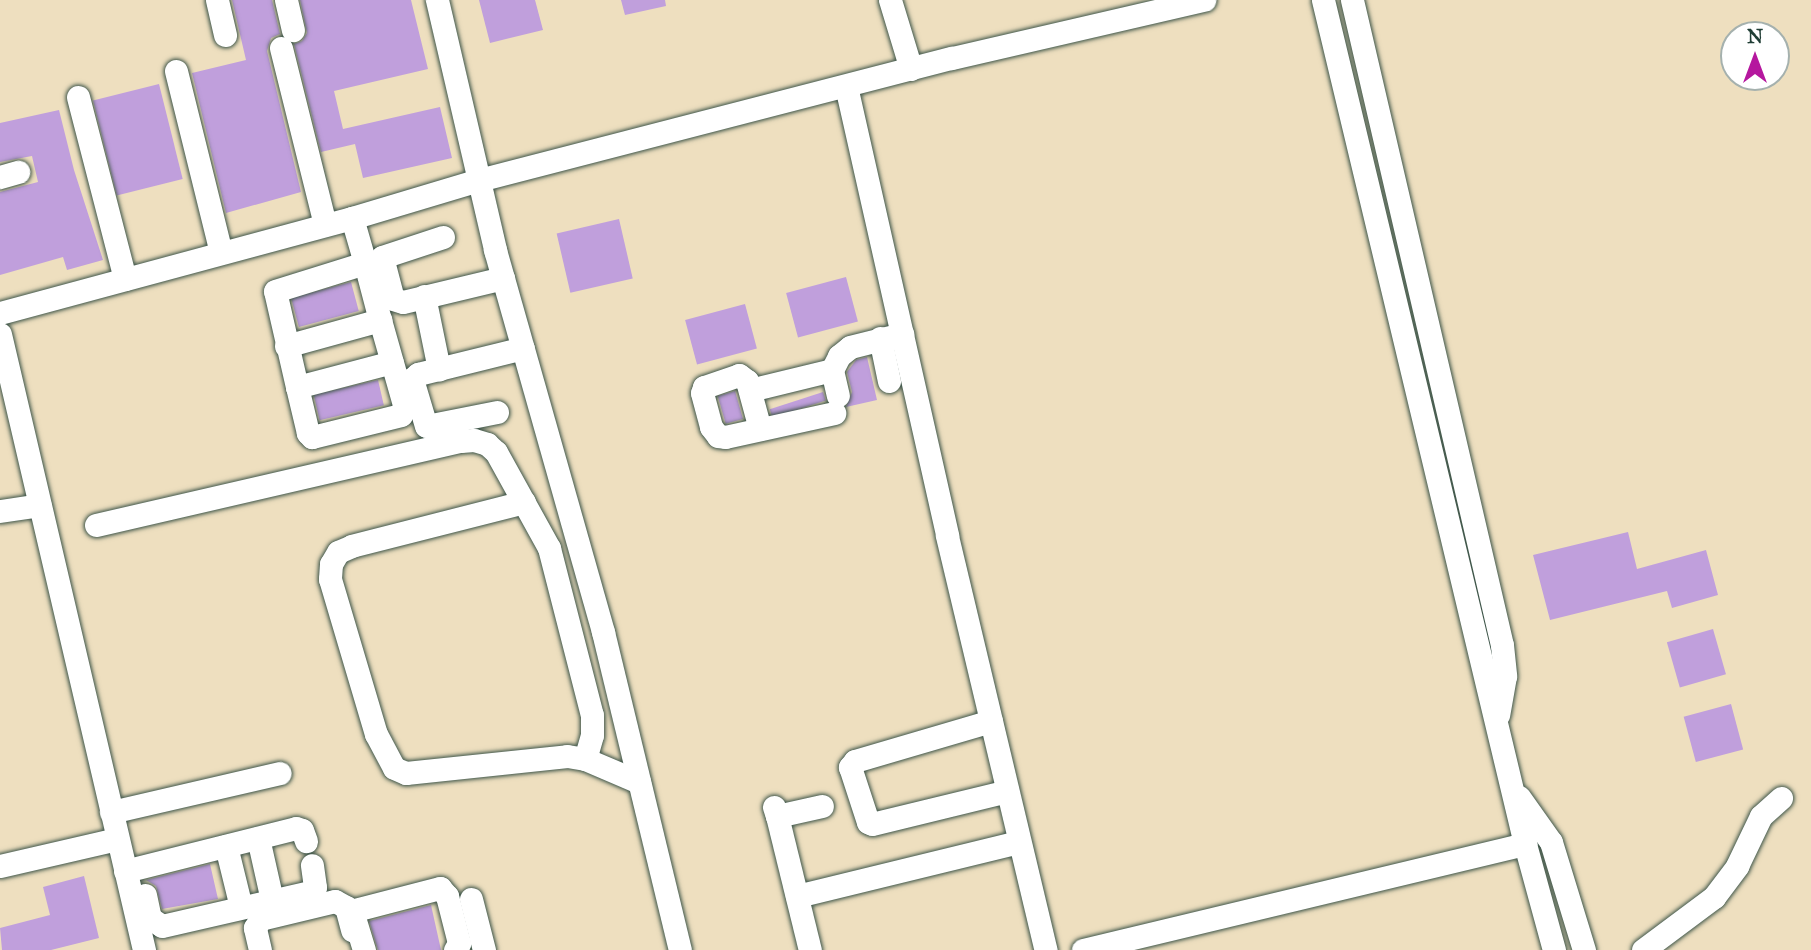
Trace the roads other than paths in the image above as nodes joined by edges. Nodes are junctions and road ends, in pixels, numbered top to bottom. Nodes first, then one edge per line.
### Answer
1 (217, 0) edge
2 (286, 0) edge
3 (437, 0) edge
4 (890, 0) edge
5 (1204, 0) edge
6 (1323, 0) edge
7 (1352, 0) edge
8 (225, 36) dead end
9 (911, 69) junction
10 (176, 71) dead end
11 (846, 86) junction
12 (78, 97) dead end
13 (479, 180) junction
14 (352, 218) junction
15 (325, 225) junction
16 (443, 237) dead end
17 (221, 253) junction
18 (365, 263) junction
19 (503, 278) junction
20 (125, 279) junction
21 (424, 296) junction
22 (0, 313) edge
23 (380, 320) junction
24 (0, 334) edge
25 (891, 336) junction
26 (286, 345) junction
27 (523, 348) junction
28 (392, 362) junction
29 (439, 369) junction
30 (832, 370) junction
31 (889, 381) dead end
32 (297, 387) junction
33 (750, 390) junction
34 (497, 412) dead end
35 (760, 429) junction
36 (524, 502) junction
37 (40, 505) junction
38 (0, 511) edge
39 (96, 525) dead end
40 (990, 721) junction
41 (1496, 722) junction
42 (584, 759) junction
43 (280, 773) dead end
44 (639, 782) junction
45 (1511, 786) junction
46 (1007, 791) junction
47 (1782, 798) dead end
48 (822, 806) dead end
49 (111, 812) junction
50 (258, 838) junction
51 (117, 839) junction
52 (306, 841) dead end
53 (1019, 842) junction
54 (1525, 844) junction
55 (226, 846) junction
56 (312, 865) dead end
57 (0, 866) edge
58 (131, 869) junction
59 (797, 896) junction
60 (471, 899) dead end
61 (272, 900) junction
62 (240, 906) junction
63 (144, 950) edge
64 (260, 950) edge
65 (357, 950) edge
66 (364, 950) edge
67 (455, 950) edge
68 (484, 950) edge
69 (680, 950) edge
70 (810, 950) edge
71 (1046, 950) edge
72 (1083, 950) edge
73 (1554, 950) edge
74 (1584, 950) edge
75 (1643, 950) edge

1 - 8 street
2 - 15 street
3 - 13 street
4 - 9 street
5 - 9 street
6 - 41 street
7 - 41 street
9 - 11 street
10 - 17 street
11 - 13 street
11 - 25 street
12 - 20 street
13 - 14 street
13 - 19 street
14 - 15 street
14 - 18 street
15 - 17 street
16 - 21 street
17 - 20 street
18 - 23 street
18 - 26 street
19 - 21 street
19 - 27 street
20 - 22 street
21 - 29 street
23 - 26 street
23 - 28 street
24 - 37 street
25 - 30 street
25 - 31 street
25 - 40 street
26 - 32 street
27 - 29 street
27 - 44 street
28 - 32 street
28 - 32 street
29 - 34 street
30 - 33 street
30 - 35 street
33 - 35 street
33 - 35 street
36 - 39 street
36 - 42 street
36 - 42 street
37 - 38 street
37 - 49 street
40 - 46 street
40 - 46 street
41 - 45 street
42 - 44 street
43 - 49 street
44 - 69 street
45 - 54 street
45 - 74 street
46 - 53 street
47 - 75 street
48 - 59 street
49 - 51 street
50 - 52 street
50 - 55 street
50 - 61 street
51 - 57 street
51 - 58 street
53 - 59 street
53 - 71 street
54 - 72 street
54 - 73 street
55 - 58 street
55 - 62 street
56 - 61 street
58 - 62 street
58 - 63 street
59 - 70 street
60 - 68 street
61 - 62 street
64 - 65 street
66 - 67 street

